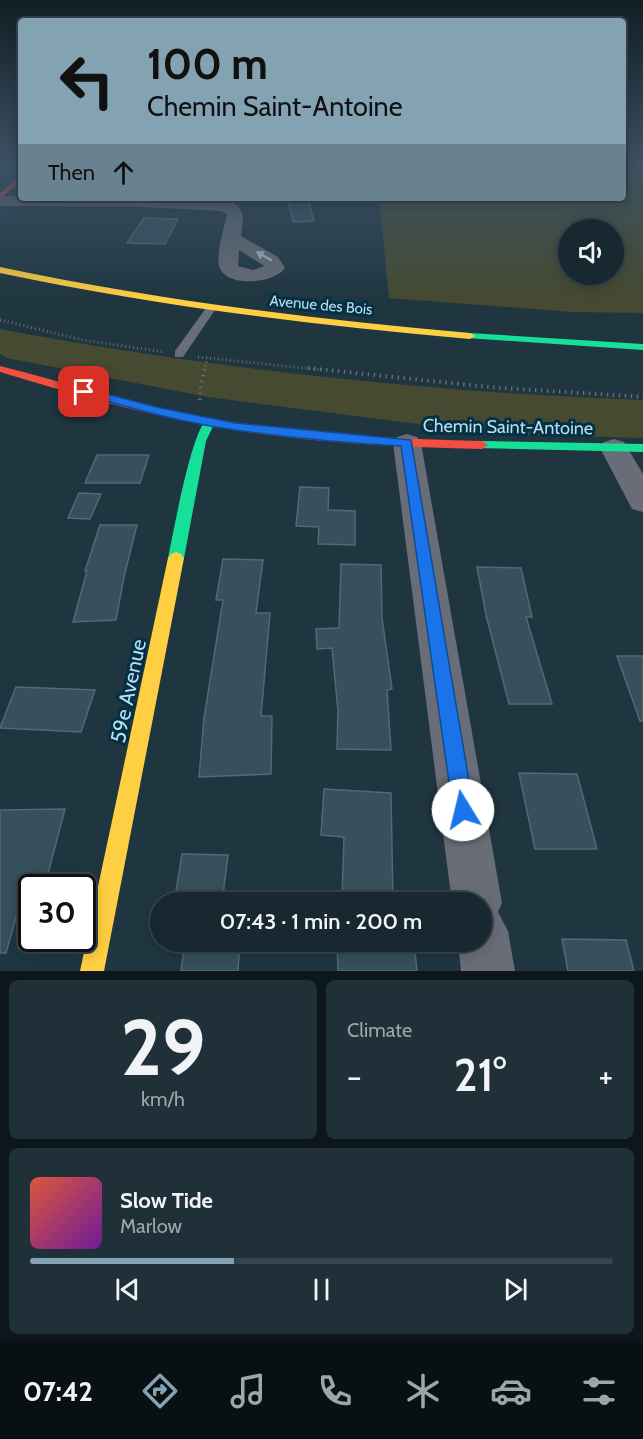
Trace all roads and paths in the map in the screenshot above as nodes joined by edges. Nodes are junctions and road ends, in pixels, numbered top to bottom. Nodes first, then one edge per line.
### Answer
1 (231, 208) edge
2 (233, 239) dead end
3 (0, 270) edge
4 (210, 309) junction
5 (0, 320) edge
6 (643, 347) edge
7 (179, 354) junction
8 (208, 358) junction
9 (0, 369) edge
10 (643, 397) edge
11 (209, 422) junction
12 (407, 443) junction
13 (614, 448) junction
14 (643, 448) edge
15 (643, 501) edge
16 (475, 892) edge
17 (485, 952) edge
18 (92, 971) edge
19 (488, 971) edge

1 - 2 street
3 - 4 street, Avenue des Bois
4 - 6 street, Avenue des Bois
4 - 7 lane
5 - 7 path
7 - 8 path
8 - 10 path
8 - 11 path
9 - 11 street, Chemin Saint-Antoine
11 - 12 street, Chemin Saint-Antoine
11 - 18 street, 59e Avenue
12 - 13 street, Chemin Saint-Antoine
12 - 16 street
13 - 14 street, Chemin Saint-Antoine
13 - 15 street
17 - 19 street

